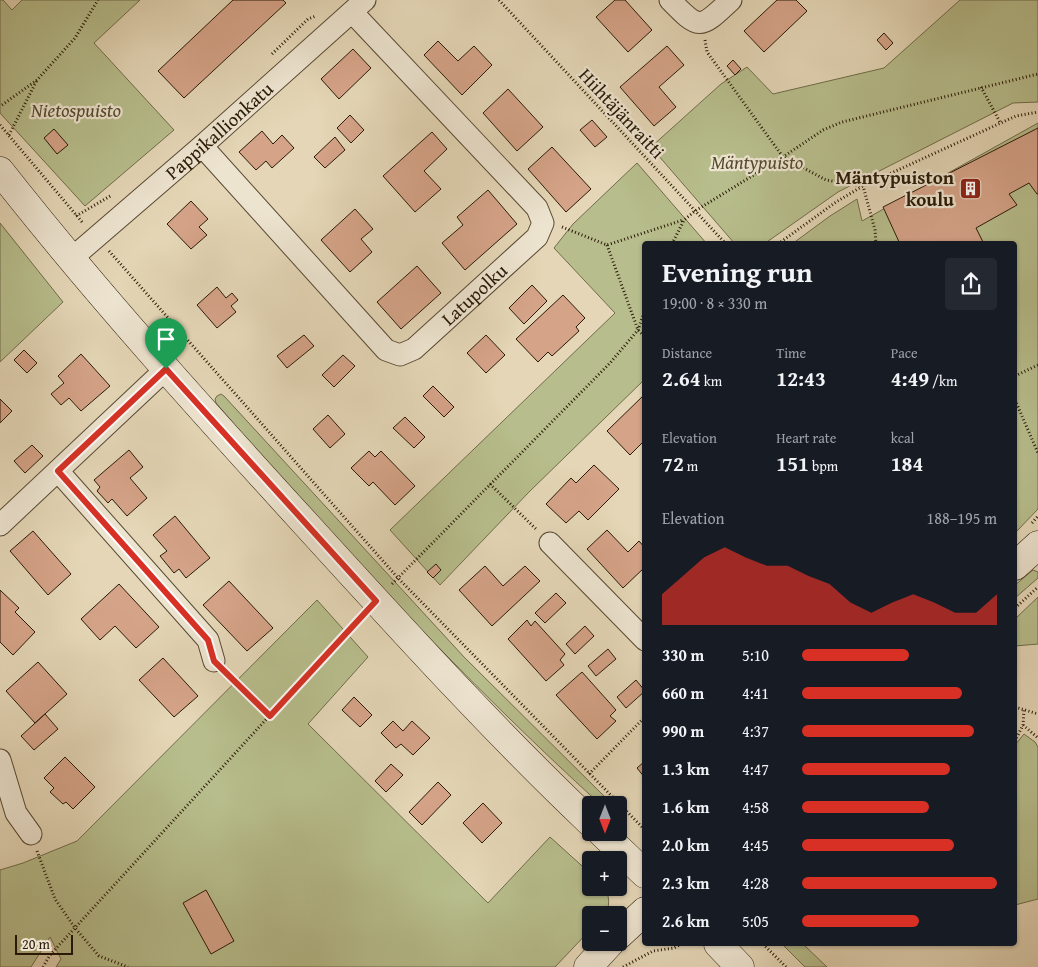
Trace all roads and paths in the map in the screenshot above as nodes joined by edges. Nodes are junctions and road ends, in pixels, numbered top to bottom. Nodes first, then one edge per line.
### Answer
1 (98, 0) edge
2 (499, 0) edge
3 (670, 0) edge
4 (731, 0) edge
5 (359, 6) edge
6 (703, 24) junction
7 (1038, 74) edge
8 (37, 80) junction
9 (981, 87) junction
10 (2, 106) dead end
11 (1038, 112) edge
12 (1001, 124) junction
13 (0, 125) edge
14 (8, 135) junction
15 (202, 146) junction
16 (783, 157) junction
17 (0, 171) edge
18 (863, 186) junction
19 (694, 211) junction
20 (76, 216) dead end
21 (684, 220) junction
22 (543, 223) junction
23 (674, 241) edge
24 (723, 241) edge
25 (782, 241) edge
26 (876, 241) edge
27 (607, 246) junction
28 (111, 253) dead end
29 (71, 259) junction
30 (642, 319) edge
31 (638, 330) junction
32 (642, 335) edge
33 (1038, 365) edge
34 (166, 369) junction
35 (1017, 375) edge
36 (1017, 404) edge
37 (1038, 438) edge
38 (1033, 440) junction
39 (1038, 453) edge
40 (58, 471) junction
41 (490, 484) junction
42 (0, 525) edge
43 (550, 543) joint
44 (1038, 545) edge
45 (1017, 564) edge
46 (398, 578) junction
47 (1038, 587) edge
48 (376, 601) junction
49 (1017, 606) edge
50 (642, 637) edge
51 (214, 661) joint
52 (1017, 708) edge
53 (1024, 710) junction
54 (1038, 714) edge
55 (270, 716) junction
56 (642, 720) edge
57 (1023, 725) junction
58 (1017, 737) edge
59 (1038, 738) edge
60 (0, 760) edge
61 (589, 774) junction
62 (582, 814) edge
63 (642, 827) edge
64 (31, 834) joint
65 (610, 841) edge
66 (642, 871) edge
67 (642, 914) edge
68 (75, 928) junction
69 (627, 928) edge
70 (678, 946) edge
71 (720, 946) edge
72 (765, 946) edge
73 (603, 951) edge
74 (42, 967) edge
75 (128, 967) edge
76 (588, 967) edge
77 (623, 967) edge
78 (740, 967) edge
79 (786, 967) edge

1 - 8 path
2 - 19 path, Hiihtäjänraitti
3 - 6 street
4 - 6 street
5 - 15 street, Pappikallionkatu
5 - 22 street
6 - 16 path
7 - 9 path
8 - 10 path
8 - 14 path
9 - 12 path
9 - 16 path
11 - 12 path
12 - 18 path
13 - 14 path
14 - 20 path
15 - 22 street, Latupolku
15 - 29 street, Pappikallionkatu
16 - 18 path
16 - 19 path
17 - 29 street
18 - 25 path
18 - 26 path
19 - 21 path
19 - 24 path, Hiihtäjänraitti
21 - 23 path
21 - 27 path
22 - 27 path
27 - 31 path
28 - 46 path
29 - 34 street
30 - 31 path
31 - 32 path
31 - 41 path
33 - 35 path
34 - 40 street
34 - 48 street
36 - 38 path
37 - 38 path
38 - 39 path
40 - 42 street
40 - 51 street
41 - 43 path
41 - 46 path
43 - 50 street
44 - 45 street
46 - 48 path
46 - 61 path
47 - 49 path
48 - 55 path
48 - 62 street
51 - 55 path
52 - 53 path
53 - 54 path
53 - 57 path
55 - 68 path
56 - 61 path
57 - 58 path
57 - 59 path
60 - 64 street
61 - 63 path
64 - 68 path
65 - 66 street
67 - 69 street
68 - 74 path
68 - 75 path
70 - 77 path
71 - 78 street
72 - 79 path
73 - 76 street

